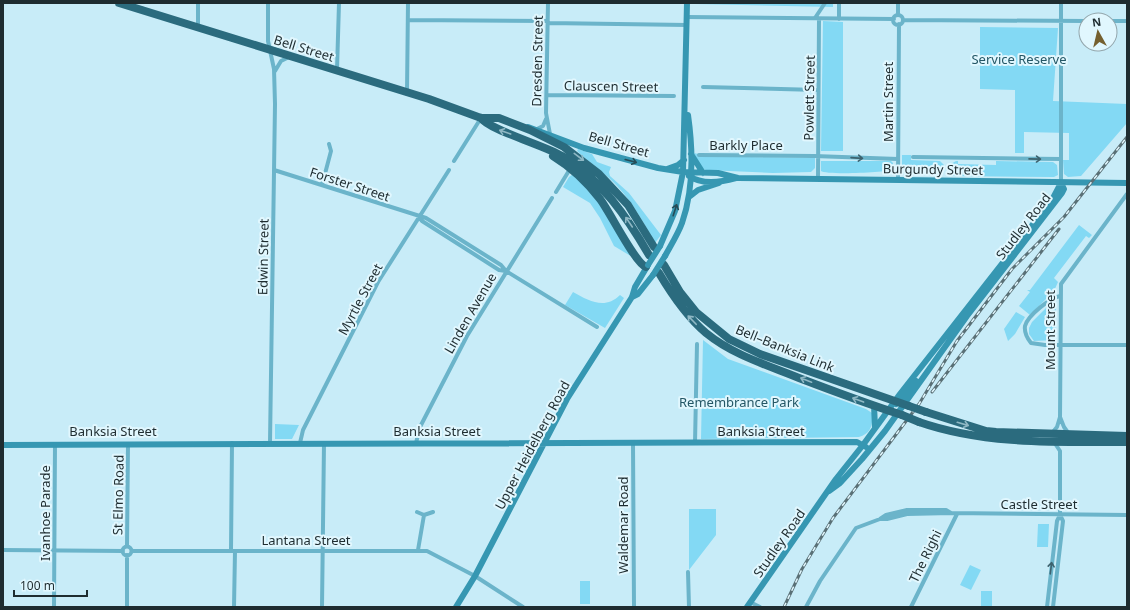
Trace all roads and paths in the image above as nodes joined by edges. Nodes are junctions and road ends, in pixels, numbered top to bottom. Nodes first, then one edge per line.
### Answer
1 (119, 3) edge
2 (198, 3) edge
3 (268, 3) edge
4 (338, 3) edge
5 (408, 3) edge
6 (548, 3) edge
7 (687, 3) edge
8 (825, 3) edge
9 (839, 3) edge
10 (898, 3) edge
11 (1061, 3) edge
12 (128, 4) edge
13 (898, 15) junction
14 (687, 17) junction
15 (817, 18) junction
16 (839, 19) junction
17 (408, 20) junction
18 (894, 20) junction
19 (903, 20) junction
20 (1061, 20) junction
21 (1078, 21) edge
22 (548, 22) junction
23 (687, 24) junction
24 (898, 24) junction
25 (198, 29) junction
26 (270, 50) junction
27 (291, 56) junction
28 (337, 70) junction
29 (274, 72) junction
30 (703, 87) dead end
31 (818, 90) junction
32 (407, 92) junction
33 (547, 95) junction
34 (674, 96) dead end
35 (686, 99) junction
36 (480, 118) junction
37 (547, 119) junction
38 (520, 126) junction
39 (537, 129) junction
40 (550, 134) junction
41 (532, 142) junction
42 (329, 144) dead end
43 (690, 153) junction
44 (699, 155) dead end
45 (818, 156) junction
46 (913, 158) dead end
47 (898, 159) junction
48 (1060, 159) junction
49 (684, 160) junction
50 (454, 161) dead end
51 (570, 169) junction
52 (665, 169) junction
53 (274, 170) junction
54 (448, 170) dead end
55 (683, 172) junction
56 (703, 173) junction
57 (691, 175) junction
58 (738, 178) junction
59 (818, 178) junction
60 (898, 179) junction
61 (726, 181) junction
62 (1061, 183) junction
63 (1127, 183) edge
64 (322, 185) junction
65 (556, 192) dead end
66 (1127, 194) edge
67 (689, 197) junction
68 (552, 198) dead end
69 (419, 217) junction
70 (657, 246) junction
71 (649, 255) dead end
72 (648, 267) junction
73 (659, 270) junction
74 (506, 271) junction
75 (636, 283) junction
76 (647, 284) junction
77 (1060, 296) junction
78 (632, 297) junction
79 (597, 328) dead end
80 (697, 344) dead end
81 (1060, 345) junction
82 (1127, 345) edge
83 (916, 381) junction
84 (901, 404) junction
85 (874, 405) junction
86 (889, 411) junction
87 (900, 415) junction
88 (1060, 417) junction
89 (875, 428) junction
90 (1127, 436) edge
91 (1052, 437) junction
92 (1069, 438) junction
93 (1127, 442) edge
94 (128, 443) junction
95 (232, 443) junction
96 (270, 443) junction
97 (300, 443) junction
98 (324, 443) junction
99 (416, 443) junction
100 (546, 443) junction
101 (695, 443) junction
102 (55, 444) junction
103 (633, 444) junction
104 (3, 445) edge
105 (863, 445) junction
106 (870, 449) junction
107 (1060, 451) junction
108 (829, 491) junction
109 (416, 512) dead end
110 (433, 512) dead end
111 (957, 514) junction
112 (1060, 514) junction
113 (424, 515) junction
114 (1127, 515) edge
115 (127, 546) junction
116 (3, 550) edge
117 (54, 550) junction
118 (233, 550) junction
119 (323, 550) junction
120 (418, 550) junction
121 (123, 551) junction
122 (132, 551) junction
123 (127, 555) junction
124 (688, 572) dead end
125 (475, 576) junction
126 (749, 605) edge
127 (54, 607) edge
128 (127, 607) edge
129 (234, 607) edge
130 (322, 607) edge
131 (456, 607) edge
132 (523, 607) edge
133 (634, 607) edge
134 (689, 607) edge
135 (760, 607) edge
136 (806, 607) edge
137 (911, 607) edge
138 (1047, 607) edge
139 (1053, 607) edge

1 - 12 highway, Bell Street
2 - 25 street
3 - 26 street, Edwin Street
4 - 28 street
5 - 17 street
6 - 22 street, Dresden Street
7 - 14 street, Upper Heidelberg Road
8 - 15 street
9 - 16 street
10 - 13 street
11 - 20 street
12 - 25 highway, Bell Street
13 - 18 street
13 - 19 street
14 - 15 street
14 - 23 street, Upper Heidelberg Road
15 - 16 street
15 - 31 street, Powlett Street
16 - 18 street
17 - 22 street
17 - 32 street
18 - 24 street
19 - 20 street
19 - 24 street
20 - 21 street
20 - 48 street
22 - 23 street
22 - 33 street, Dresden Street
23 - 35 street, Upper Heidelberg Road
24 - 47 street, Martin Street
25 - 26 highway, Bell Street
26 - 27 highway, Bell Street
26 - 29 street, Edwin Street
27 - 28 highway, Bell Street
27 - 29 street
28 - 32 highway, Bell Street
29 - 53 street, Edwin Street
30 - 31 street
31 - 45 street, Powlett Street
32 - 36 highway, Bell Street
33 - 34 street, Clauscen Street
33 - 37 street, Dresden Street
35 - 43 street, Upper Heidelberg Road
35 - 49 street, Upper Heidelberg Road
36 - 38 highway, Bell Street
41 -> 36 highway, Bell Street
36 - 50 street
37 - 39 street, Dresden Street
37 - 40 street, Dresden Street
38 - 39 street, Bell Street
38 -> 70 highway
39 - 40 street, Bell Street
40 -> 52 street, Bell Street
41 - 51 highway
71 -> 41 highway
42 - 64 street
43 - 56 street
43 - 57 street, Upper Heidelberg Road
44 - 45 street, Barkly Place
45 -> 47 street, Burgundy Street
45 - 59 street, Powlett Street
46 -> 48 street, Burgundy Street
47 - 60 street, Martin Street
48 - 62 street
49 - 52 street
49 - 55 street, Upper Heidelberg Road
51 - 65 street
51 - 72 highway
52 - 55 street, Bell Street
53 - 64 street, Forster Street
53 - 96 street, Edwin Street
54 - 69 street, Myrtle Street
55 - 57 street, Burgundy Street
70 -> 55 street, Upper Heidelberg Road
56 - 57 street, Burgundy Street
56 - 58 street, Burgundy Street
57 - 61 street, Burgundy Street
57 - 67 street, Upper Heidelberg Road
58 - 59 street, Burgundy Street
58 - 61 street, Burgundy Street
59 - 60 street, Burgundy Street
60 - 62 street, Burgundy Street
61 - 67 street
62 - 63 street, Burgundy Street
62 - 83 street, Studley Road
62 - 83 street, Studley Road
64 - 69 street, Forster Street
66 - 77 street, Mount Street
67 - 73 street, Upper Heidelberg Road, bridge
68 - 74 street, Linden Avenue
69 - 74 street, Forster Street
69 - 97 street, Myrtle Street
70 - 72 street, Upper Heidelberg Road, bridge
72 - 73 street, bridge
72 - 75 street, Upper Heidelberg Road
73 - 76 street, Upper Heidelberg Road
73 - 84 highway, Bell–Banksia Link
85 -> 73 highway, Bell–Banksia Link
74 - 79 street, Forster Street
74 - 99 street, Linden Avenue
75 - 76 street
75 - 78 street, Upper Heidelberg Road
76 - 78 street, Upper Heidelberg Road
77 - 81 street, Mount Street
77 - 81 street
78 - 100 street, Upper Heidelberg Road
80 - 101 street
81 - 82 street
81 - 88 street, Mount Street
83 - 84 street, Studley Road
83 - 84 street, Studley Road
84 - 86 street, Studley Road
84 - 87 street, Studley Road
84 -> 91 highway, bridge
85 - 86 highway, Bell–Banksia Link
85 - 89 street
86 - 87 highway, Bell–Banksia Link
86 - 89 street, Studley Road
87 - 91 highway, bridge
87 - 106 street, Studley Road
88 - 91 street, Mount Street
88 - 92 street, Mount Street
89 - 105 street, Studley Road
90 - 92 highway
91 - 92 highway
91 - 107 street
92 - 93 highway
92 - 107 street
94 - 95 street, Banksia Street
94 - 102 street, Banksia Street
94 - 115 street, St Elmo Road
95 - 96 street, Banksia Street
95 - 118 street
96 - 97 street, Banksia Street
97 - 98 street, Banksia Street
98 - 99 street, Banksia Street
98 - 119 street
99 - 100 street, Banksia Street
100 - 103 street, Banksia Street
100 - 125 street, Upper Heidelberg Road
101 - 103 street, Banksia Street
101 - 105 street, Banksia Street
102 - 104 street, Banksia Street
102 - 117 street, Ivanhoe Parade
103 - 133 street, Waldemar Road
105 - 106 street, Banksia Street
105 - 108 street, Studley Road
106 - 108 street, Studley Road
107 - 112 street
108 - 126 street, Studley Road
109 - 113 street
110 - 113 street
111 - 112 street, Castle Street
111 - 136 street, Castle Street
111 - 137 street, The Righi
112 - 114 street, Castle Street
138 -> 112 street
112 - 139 street
113 - 120 street
115 - 121 street
115 - 122 street
116 - 117 street
117 - 121 street
117 - 127 street, Ivanhoe Parade
118 - 119 street, Lantana Street
118 - 122 street, Lantana Street
118 - 129 street
119 - 120 street, Lantana Street
119 - 130 street
120 - 125 street, Lantana Street
121 - 123 street
122 - 123 street
123 - 128 street
124 - 134 street
125 - 131 street, Upper Heidelberg Road
125 - 132 street, Lantana Street
126 - 135 street

